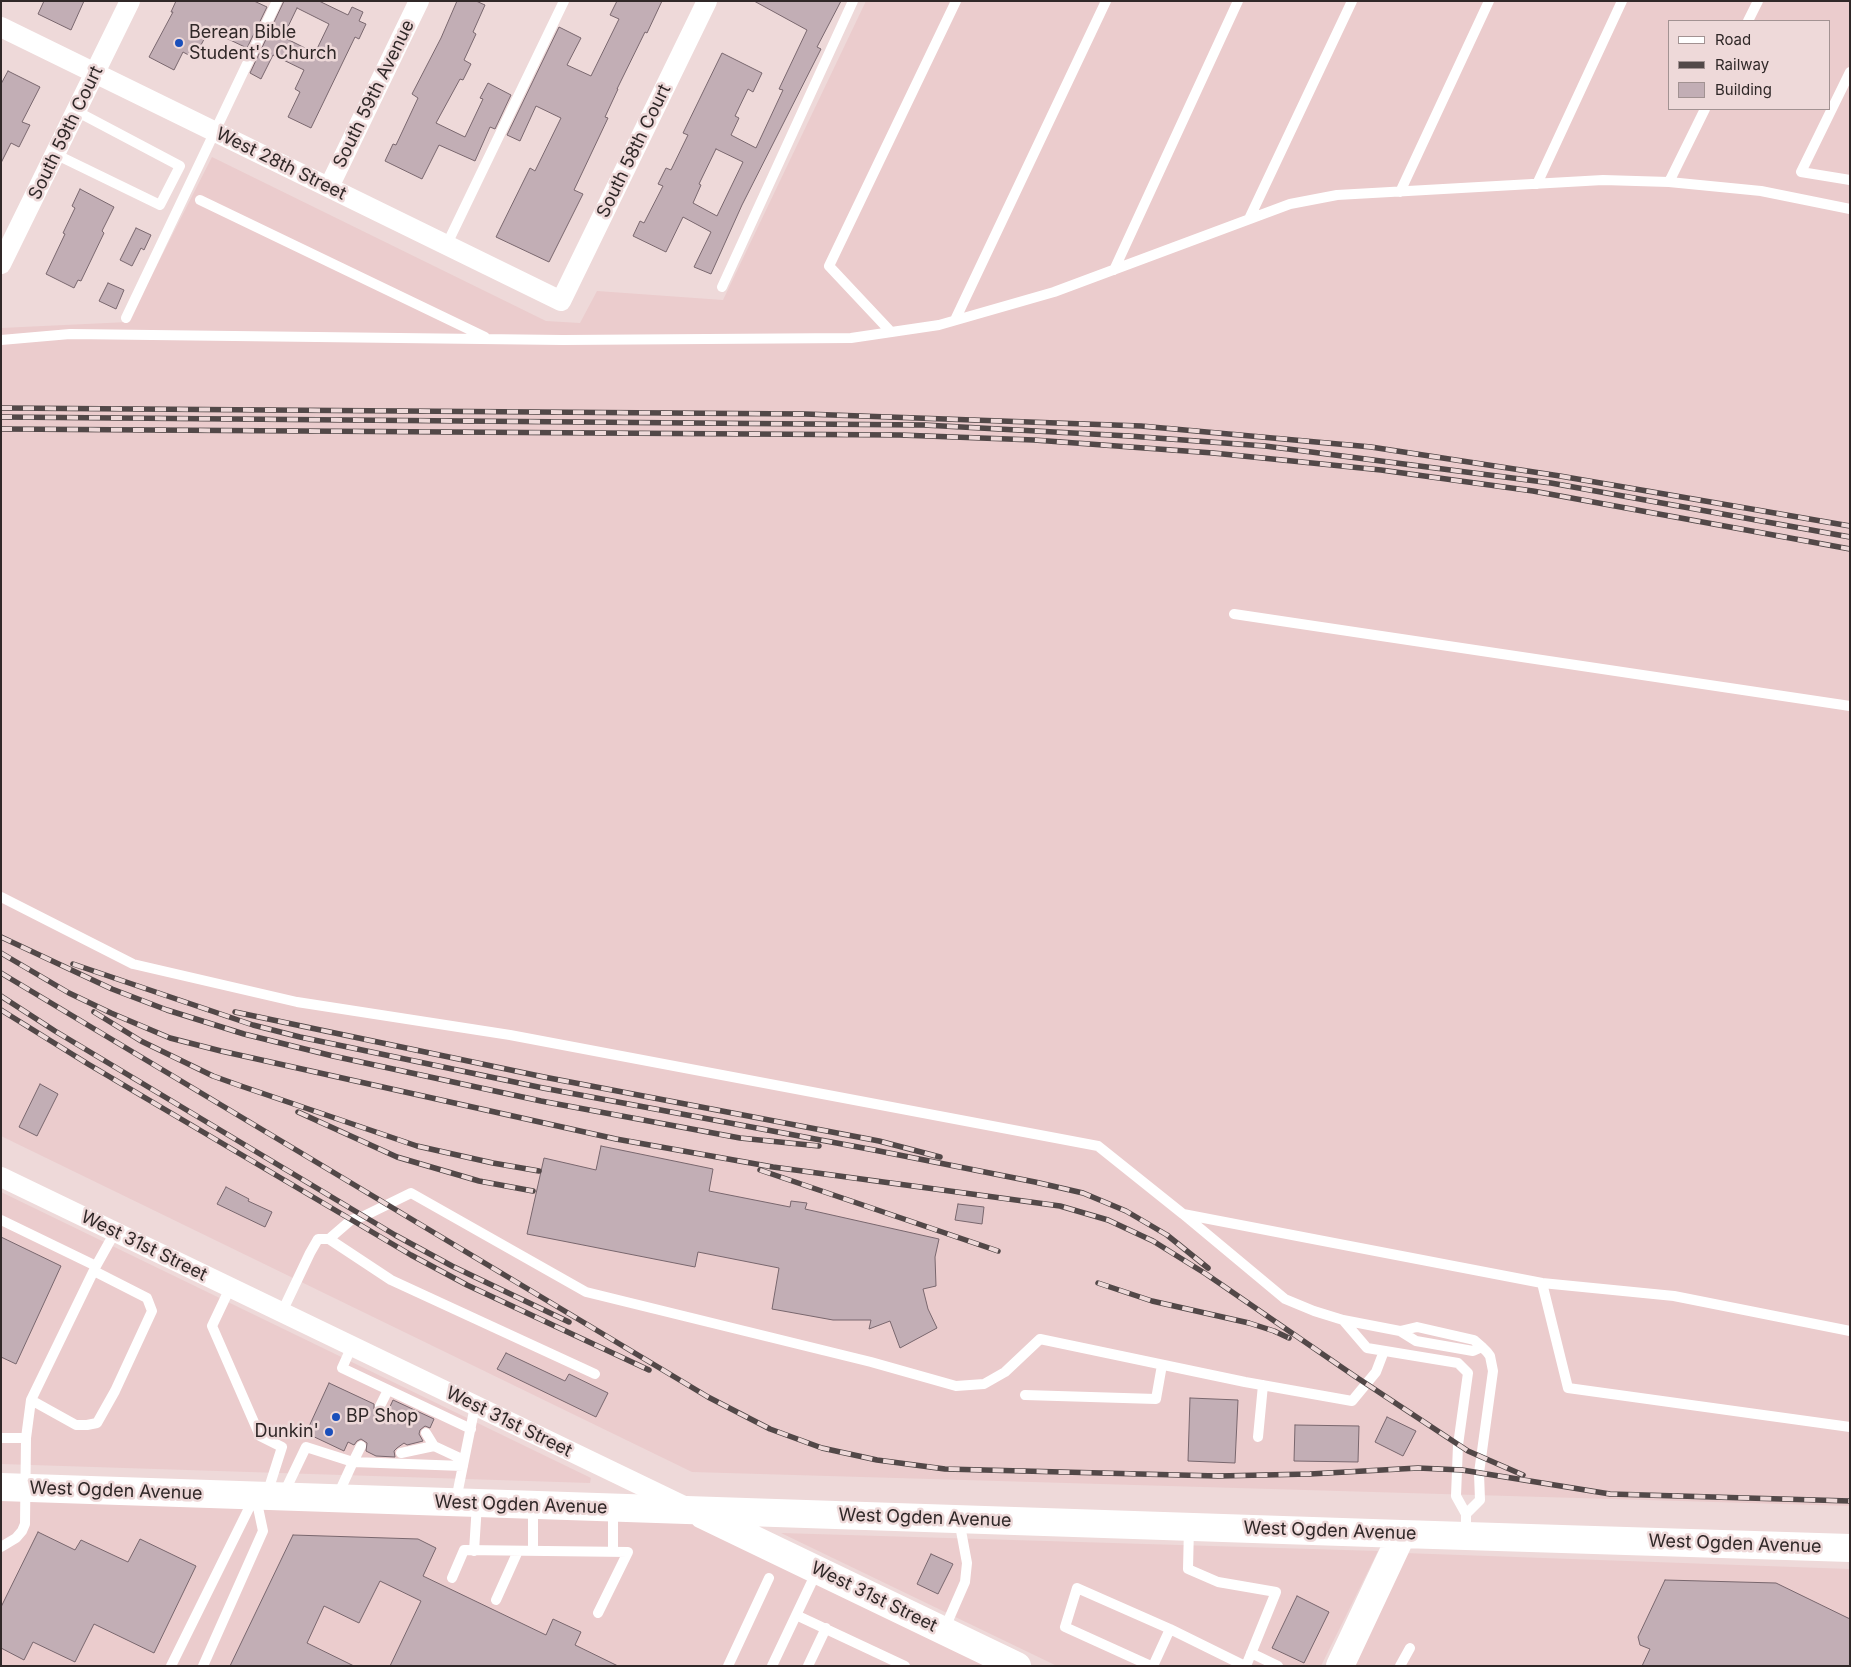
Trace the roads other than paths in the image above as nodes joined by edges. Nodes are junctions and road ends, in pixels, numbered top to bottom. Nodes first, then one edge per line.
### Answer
1 (130, 1) edge
2 (277, 1) edge
3 (419, 1) edge
4 (564, 1) edge
5 (707, 1) edge
6 (853, 1) edge
7 (956, 1) edge
8 (1106, 1) edge
9 (1238, 1) edge
10 (1352, 1) edge
11 (1490, 1) edge
12 (1622, 1) edge
13 (1758, 1) edge
14 (1748, 20) edge
15 (1, 27) edge
16 (1850, 72) edge
17 (95, 73) junction
18 (1705, 110) edge
19 (76, 111) junction
20 (215, 131) junction
21 (55, 154) junction
22 (1850, 180) edge
23 (1669, 182) junction
24 (1537, 184) junction
25 (329, 187) junction
26 (1400, 192) junction
27 (200, 200) dead end
28 (1850, 209) edge
29 (1249, 219) junction
30 (447, 244) junction
31 (1, 264) edge
32 (1114, 270) junction
33 (722, 287) dead end
34 (561, 301) joint
35 (126, 318) dead end
36 (955, 320) junction
37 (891, 332) junction
38 (489, 339) junction
39 (1, 340) edge
40 (1234, 614) dead end
41 (1850, 706) edge
42 (1, 897) edge
43 (4, 1181) edge
44 (1183, 1214) junction
45 (1, 1220) edge
46 (115, 1232) junction
47 (329, 1239) junction
48 (95, 1268) junction
49 (1542, 1283) junction
50 (230, 1288) junction
51 (282, 1312) junction
52 (1343, 1320) junction
53 (1850, 1331) edge
54 (352, 1346) junction
55 (1384, 1351) junction
56 (1162, 1365) junction
57 (595, 1374) dead end
58 (1263, 1385) junction
59 (388, 1390) junction
60 (1025, 1395) dead end
61 (30, 1400) junction
62 (380, 1406) dead end
63 (476, 1406) junction
64 (1850, 1427) edge
65 (471, 1429) junction
66 (426, 1433) dead end
67 (1258, 1437) dead end
68 (1, 1438) edge
69 (26, 1438) junction
70 (360, 1446) dead end
71 (434, 1446) junction
72 (401, 1453) dead end
73 (353, 1462) junction
74 (464, 1463) junction
75 (13, 1488) edge
76 (268, 1495) junction
77 (337, 1498) junction
78 (466, 1503) junction
79 (533, 1505) junction
80 (613, 1508) junction
81 (693, 1510) junction
82 (959, 1519) junction
83 (1466, 1525) junction
84 (1189, 1526) junction
85 (1402, 1534) junction
86 (1, 1546) edge
87 (1850, 1548) edge
88 (474, 1550) junction
89 (518, 1551) junction
90 (533, 1551) junction
91 (613, 1552) junction
92 (818, 1570) junction
93 (452, 1578) dead end
94 (769, 1578) dead end
95 (496, 1600) dead end
96 (598, 1614) dead end
97 (796, 1614) junction
98 (826, 1628) junction
99 (1170, 1629) junction
100 (944, 1630) junction
101 (1410, 1648) dead end
102 (1251, 1653) junction
103 (171, 1666) edge
104 (203, 1666) edge
105 (728, 1666) edge
106 (772, 1666) edge
107 (808, 1666) edge
108 (904, 1666) edge
109 (1016, 1666) edge
110 (1152, 1666) edge
111 (1246, 1666) edge
112 (1278, 1666) edge
113 (1340, 1666) edge
114 (1400, 1666) edge

1 - 17 street, South 59th Court
2 - 20 lane
3 - 25 street, South 59th Avenue
4 - 30 lane
5 - 34 street, South 58th Court
6 - 33 lane
7 - 37 lane
8 - 36 lane
9 - 32 lane
10 - 29 lane
11 - 26 lane
12 - 24 lane
13 - 14 lane
15 - 17 street, West 28th Street
16 - 22 lane
17 - 19 street, South 59th Court
17 - 20 street, West 28th Street
18 - 23 lane
19 - 21 street, South 59th Court
19 - 21 lane
20 - 25 street, West 28th Street
20 - 35 lane
21 - 31 street, South 59th Court
23 - 24 lane
23 - 28 lane
24 - 26 lane
25 - 30 street, West 28th Street
26 - 29 lane
27 - 38 lane
29 - 32 lane
30 - 34 street, West 28th Street
32 - 36 lane
36 - 37 lane
37 - 38 lane
38 - 39 lane
40 - 41 lane
42 - 44 lane
43 - 46 street, West 31st Street
44 - 49 lane
44 - 52 lane
45 - 48 lane
46 - 48 lane
46 - 50 street, West 31st Street
47 - 51 lane
47 - 56 lane
47 - 57 lane
48 - 61 lane
48 - 61 lane
49 - 53 lane
49 - 64 lane
50 - 51 street, West 31st Street
50 - 76 lane
51 - 54 street, West 31st Street
52 - 55 lane
52 - 83 lane
54 - 59 lane
54 - 63 street, West 31st Street
55 - 58 lane
55 - 83 lane
56 - 58 lane
56 - 60 lane
58 - 67 lane
59 - 62 lane
59 - 65 lane
61 - 69 lane
63 - 65 lane
63 - 81 street, West 31st Street
65 - 74 lane
66 - 71 lane
68 - 69 lane
69 - 75 lane
70 - 73 lane
71 - 72 lane
71 - 74 lane
73 - 74 lane
73 - 76 lane
73 - 77 lane
74 - 78 lane
75 - 76 main road, West Ogden Avenue
75 - 86 lane
76 - 77 main road, West Ogden Avenue
76 - 103 lane
76 - 104 lane
77 - 78 main road, West Ogden Avenue
78 - 79 main road, West Ogden Avenue
78 - 88 lane
79 - 80 main road, West Ogden Avenue
79 - 90 lane
80 - 81 main road, West Ogden Avenue
80 - 91 lane
81 - 82 main road, West Ogden Avenue
81 - 92 main road, West 31st Street
82 - 84 main road, West Ogden Avenue
82 - 100 lane
83 - 85 main road, West Ogden Avenue
83 - 87 main road, West Ogden Avenue
84 - 85 main road, West Ogden Avenue
84 - 102 lane
85 - 113 main road
88 - 89 lane
88 - 93 lane
89 - 90 lane
89 - 95 lane
90 - 91 lane
91 - 96 lane
92 - 97 lane
92 - 100 main road, West 31st Street
94 - 105 lane
97 - 98 lane
97 - 106 lane
98 - 107 lane
98 - 108 lane
99 - 110 lane
99 - 110 lane
99 - 111 lane
100 - 109 main road, West 31st Street
101 - 114 lane
102 - 111 lane
102 - 112 lane

